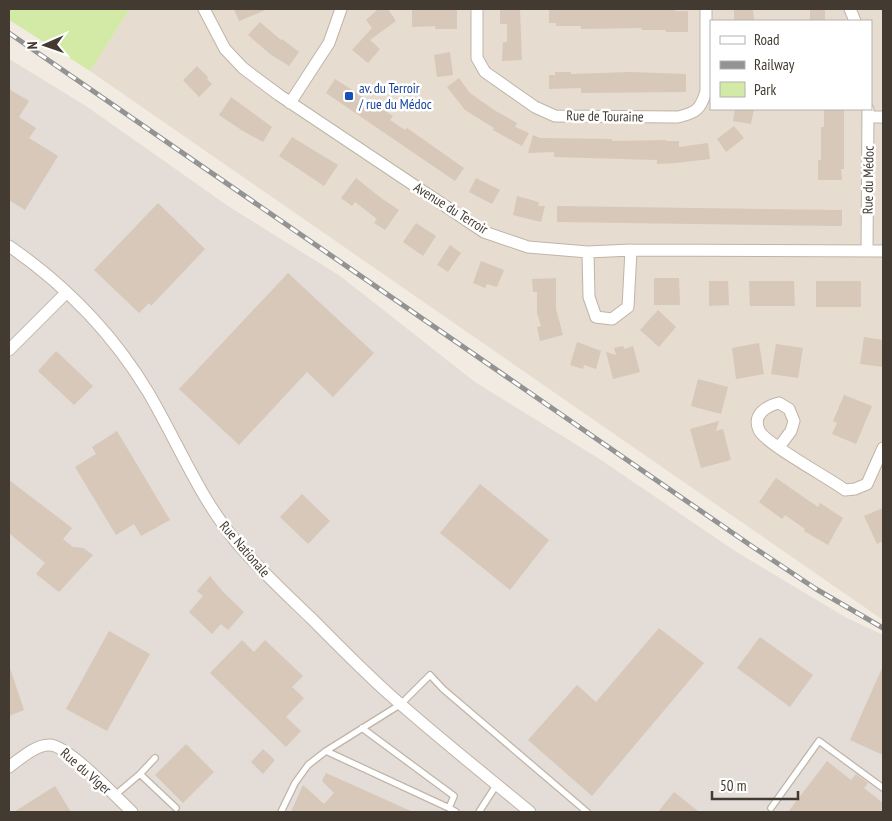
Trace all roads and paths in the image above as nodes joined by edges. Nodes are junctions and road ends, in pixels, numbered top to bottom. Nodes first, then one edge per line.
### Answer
1 (204, 9) edge
2 (341, 9) edge
3 (477, 9) edge
4 (706, 9) edge
5 (290, 103) junction
6 (869, 113) edge
7 (883, 117) edge
8 (9, 246) edge
9 (631, 250) junction
10 (867, 251) junction
11 (883, 251) edge
12 (588, 252) junction
13 (66, 293) junction
14 (9, 350) edge
15 (778, 447) dead end
16 (883, 448) edge
17 (401, 704) junction
18 (362, 728) junction
19 (326, 752) junction
20 (155, 758) dead end
21 (9, 767) edge
22 (140, 774) junction
23 (497, 784) junction
24 (883, 788) edge
25 (114, 796) junction
26 (176, 808) dead end
27 (449, 808) junction
28 (771, 808) dead end
29 (132, 812) edge
30 (280, 812) edge
31 (456, 812) edge
32 (479, 812) edge
33 (530, 812) edge
34 (586, 812) edge

1 - 5 street, Avenue du Terroir
2 - 5 street
3 - 4 street, Rue de Touraine
5 - 12 street, Avenue du Terroir
6 - 7 street
6 - 10 street, Rue du Médoc
8 - 13 street, Rue Nationale
9 - 10 street, Avenue du Terroir
9 - 12 street, Avenue du Terroir
9 - 12 street
10 - 11 street, Avenue du Terroir
13 - 14 street
13 - 17 street, Rue Nationale
15 - 16 street
17 - 18 lane
17 - 23 street, Rue Nationale
17 - 34 lane
18 - 19 lane
18 - 27 lane
19 - 27 lane
19 - 30 lane
20 - 22 lane
21 - 25 street, Rue du Viger
22 - 25 lane
22 - 26 lane
23 - 32 lane
23 - 33 street, Rue Nationale
24 - 28 lane
25 - 29 street, Rue du Viger
27 - 31 lane

